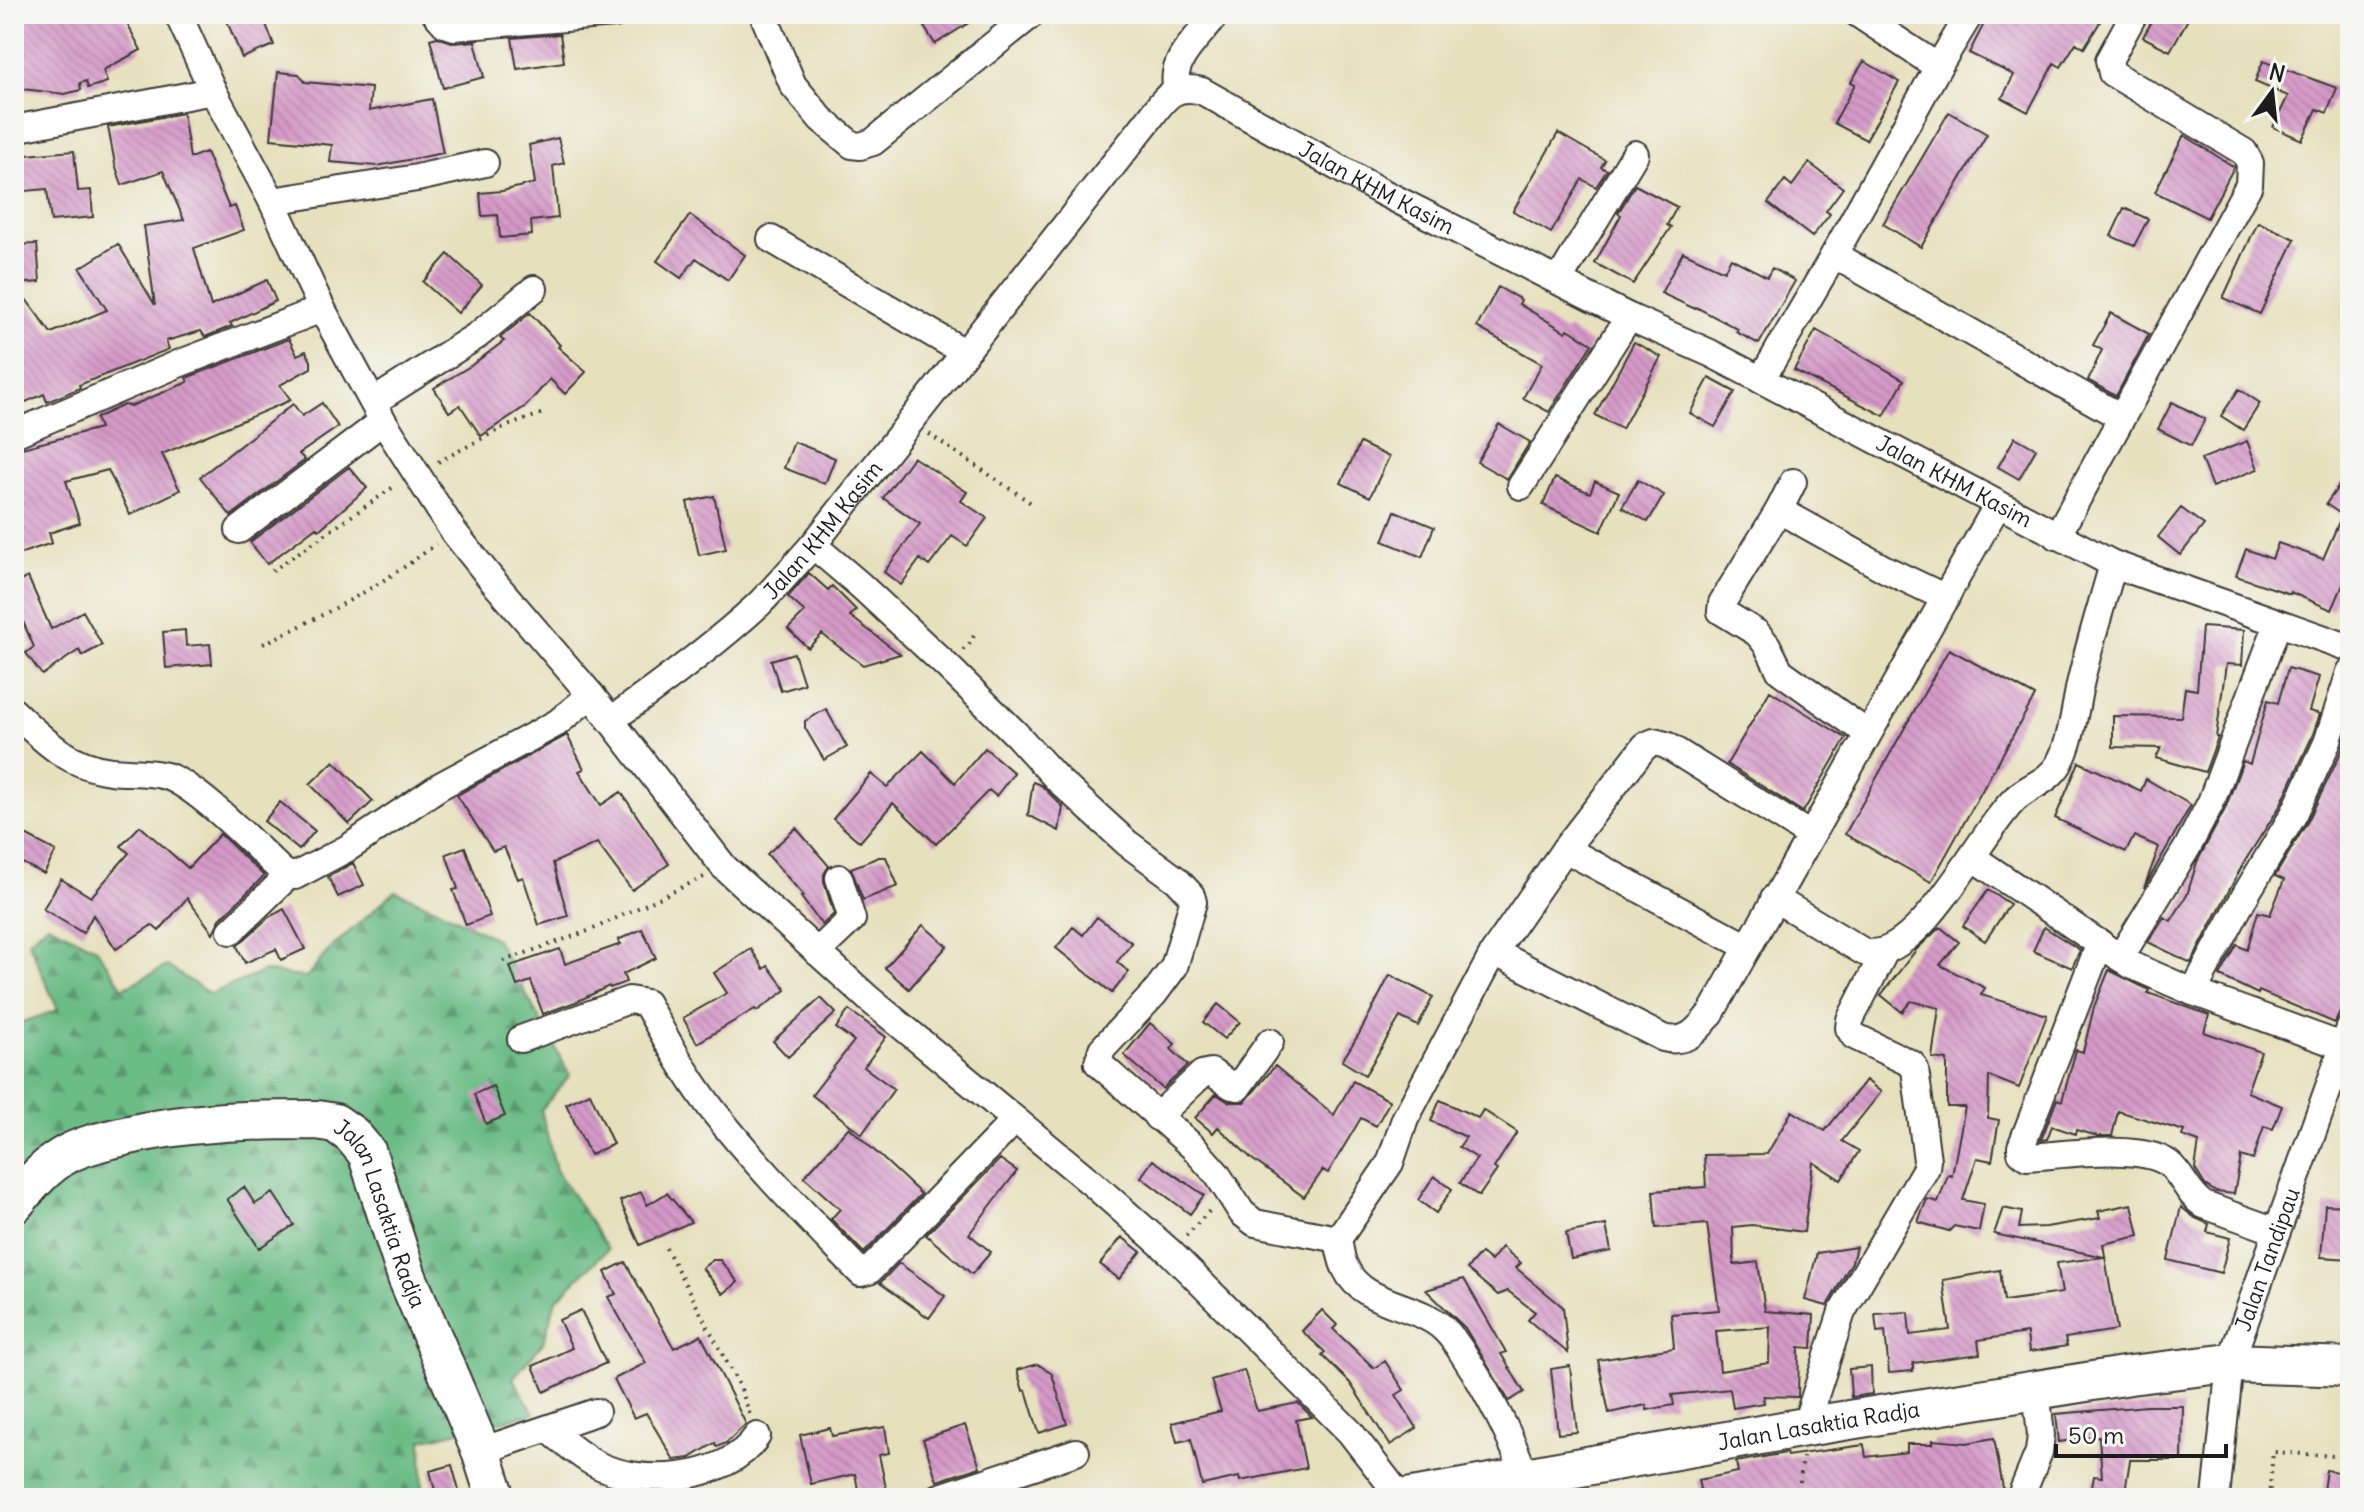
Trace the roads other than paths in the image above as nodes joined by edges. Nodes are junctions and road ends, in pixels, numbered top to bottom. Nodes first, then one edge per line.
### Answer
1 (178, 14) edge
2 (436, 14) edge
3 (614, 14) edge
4 (763, 14) edge
5 (1032, 14) edge
6 (1858, 14) edge
7 (1970, 14) edge
8 (2134, 14) edge
9 (1208, 17) edge
10 (1938, 67) junction
11 (1189, 90) junction
12 (213, 91) junction
13 (14, 129) edge
14 (1635, 154) dead end
15 (485, 163) dead end
16 (272, 201) junction
17 (771, 239) dead end
18 (1834, 255) junction
19 (1559, 280) junction
20 (534, 289) dead end
21 (322, 309) junction
22 (1629, 317) junction
23 (964, 352) junction
24 (1761, 380) junction
25 (378, 412) junction
26 (2121, 417) junction
27 (14, 434) edge
28 (1793, 482) dead end
29 (1521, 486) dead end
30 (1998, 504) junction
31 (1779, 510) junction
32 (239, 530) dead end
33 (2057, 536) junction
34 (813, 545) junction
35 (2113, 564) junction
36 (1946, 598) junction
37 (2278, 623) junction
38 (2350, 648) edge
39 (2350, 672) edge
40 (591, 695) junction
41 (14, 712) edge
42 (611, 720) junction
43 (1867, 733) junction
44 (1810, 835) junction
45 (1565, 849) junction
46 (1972, 857) junction
47 (289, 875) junction
48 (839, 878) dead end
49 (1774, 898) junction
50 (231, 931) dead end
51 (1748, 947) junction
52 (2110, 951) junction
53 (817, 952) junction
54 (1494, 952) junction
55 (1884, 953) junction
56 (2193, 992) junction
57 (2346, 1037) edge
58 (521, 1039) dead end
59 (1270, 1042) dead end
60 (1157, 1117) junction
61 (1014, 1121) junction
62 (14, 1204) edge
63 (2276, 1231) junction
64 (1338, 1239) junction
65 (2230, 1363) junction
66 (2350, 1367) edge
67 (2036, 1389) junction
68 (596, 1412) dead end
69 (1805, 1427) junction
70 (548, 1429) junction
71 (757, 1436) road end
72 (481, 1451) junction
73 (1076, 1452) dead end
74 (1529, 1487) edge
75 (496, 1498) edge
76 (937, 1498) edge
77 (1404, 1498) edge
78 (2020, 1498) edge
79 (2216, 1498) edge

1 - 12 street
2 - 3 street
4 - 5 street
6 - 10 street
7 - 10 street
8 - 26 street
9 - 11 street
10 - 18 street
11 - 19 street, Jalan KHM Kasim
11 - 23 street, Jalan KHM Kasim
12 - 13 street
12 - 16 street
14 - 19 street
15 - 16 street
16 - 21 street
17 - 23 street
18 - 24 street
18 - 26 street
19 - 22 street, Jalan KHM Kasim
20 - 25 street
21 - 25 street
21 - 27 street
22 - 24 street, Jalan KHM Kasim
22 - 29 street
23 - 34 street, Jalan KHM Kasim
24 - 30 street, Jalan KHM Kasim
25 - 32 street
25 - 40 street
26 - 33 street
28 - 31 street
30 - 33 street, Jalan KHM Kasim
30 - 36 street
31 - 36 street
31 - 43 street
33 - 35 street, Jalan KHM Kasim
34 - 42 street, Jalan KHM Kasim
34 - 60 street
35 - 37 street, Jalan KHM Kasim
35 - 46 street
36 - 43 street
37 - 38 street, Jalan KHM Kasim
37 - 52 street
39 - 56 street
40 - 42 street
40 - 47 street
41 - 47 street
42 - 53 street
43 - 44 street
44 - 45 street
44 - 49 street
45 - 51 street
45 - 54 street
46 - 52 street
46 - 55 street
47 - 50 street
48 - 53 street
49 - 51 street
49 - 55 street
51 - 54 street
52 - 56 street
52 - 63 street
53 - 61 street
54 - 64 street
55 - 69 street
56 - 57 street
57 - 63 street, Jalan Tandipau
58 - 61 street
59 - 60 street
60 - 64 street
61 - 77 street
62 - 72 highway, Jalan Lasaktia Radja
63 - 65 street, Jalan Tandipau
64 - 74 street
65 - 66 highway, Jalan Lasaktia Radja
65 - 67 highway, Jalan Lasaktia Radja
65 - 79 street, Jalan Tandipau
67 - 69 highway, Jalan Lasaktia Radja
67 - 78 street
68 - 70 street
69 - 74 highway, Jalan Lasaktia Radja
70 - 71 street
70 - 72 street
72 - 75 highway, Jalan Lasaktia Radja
73 - 76 street
74 - 77 highway, Jalan Lasaktia Radja

